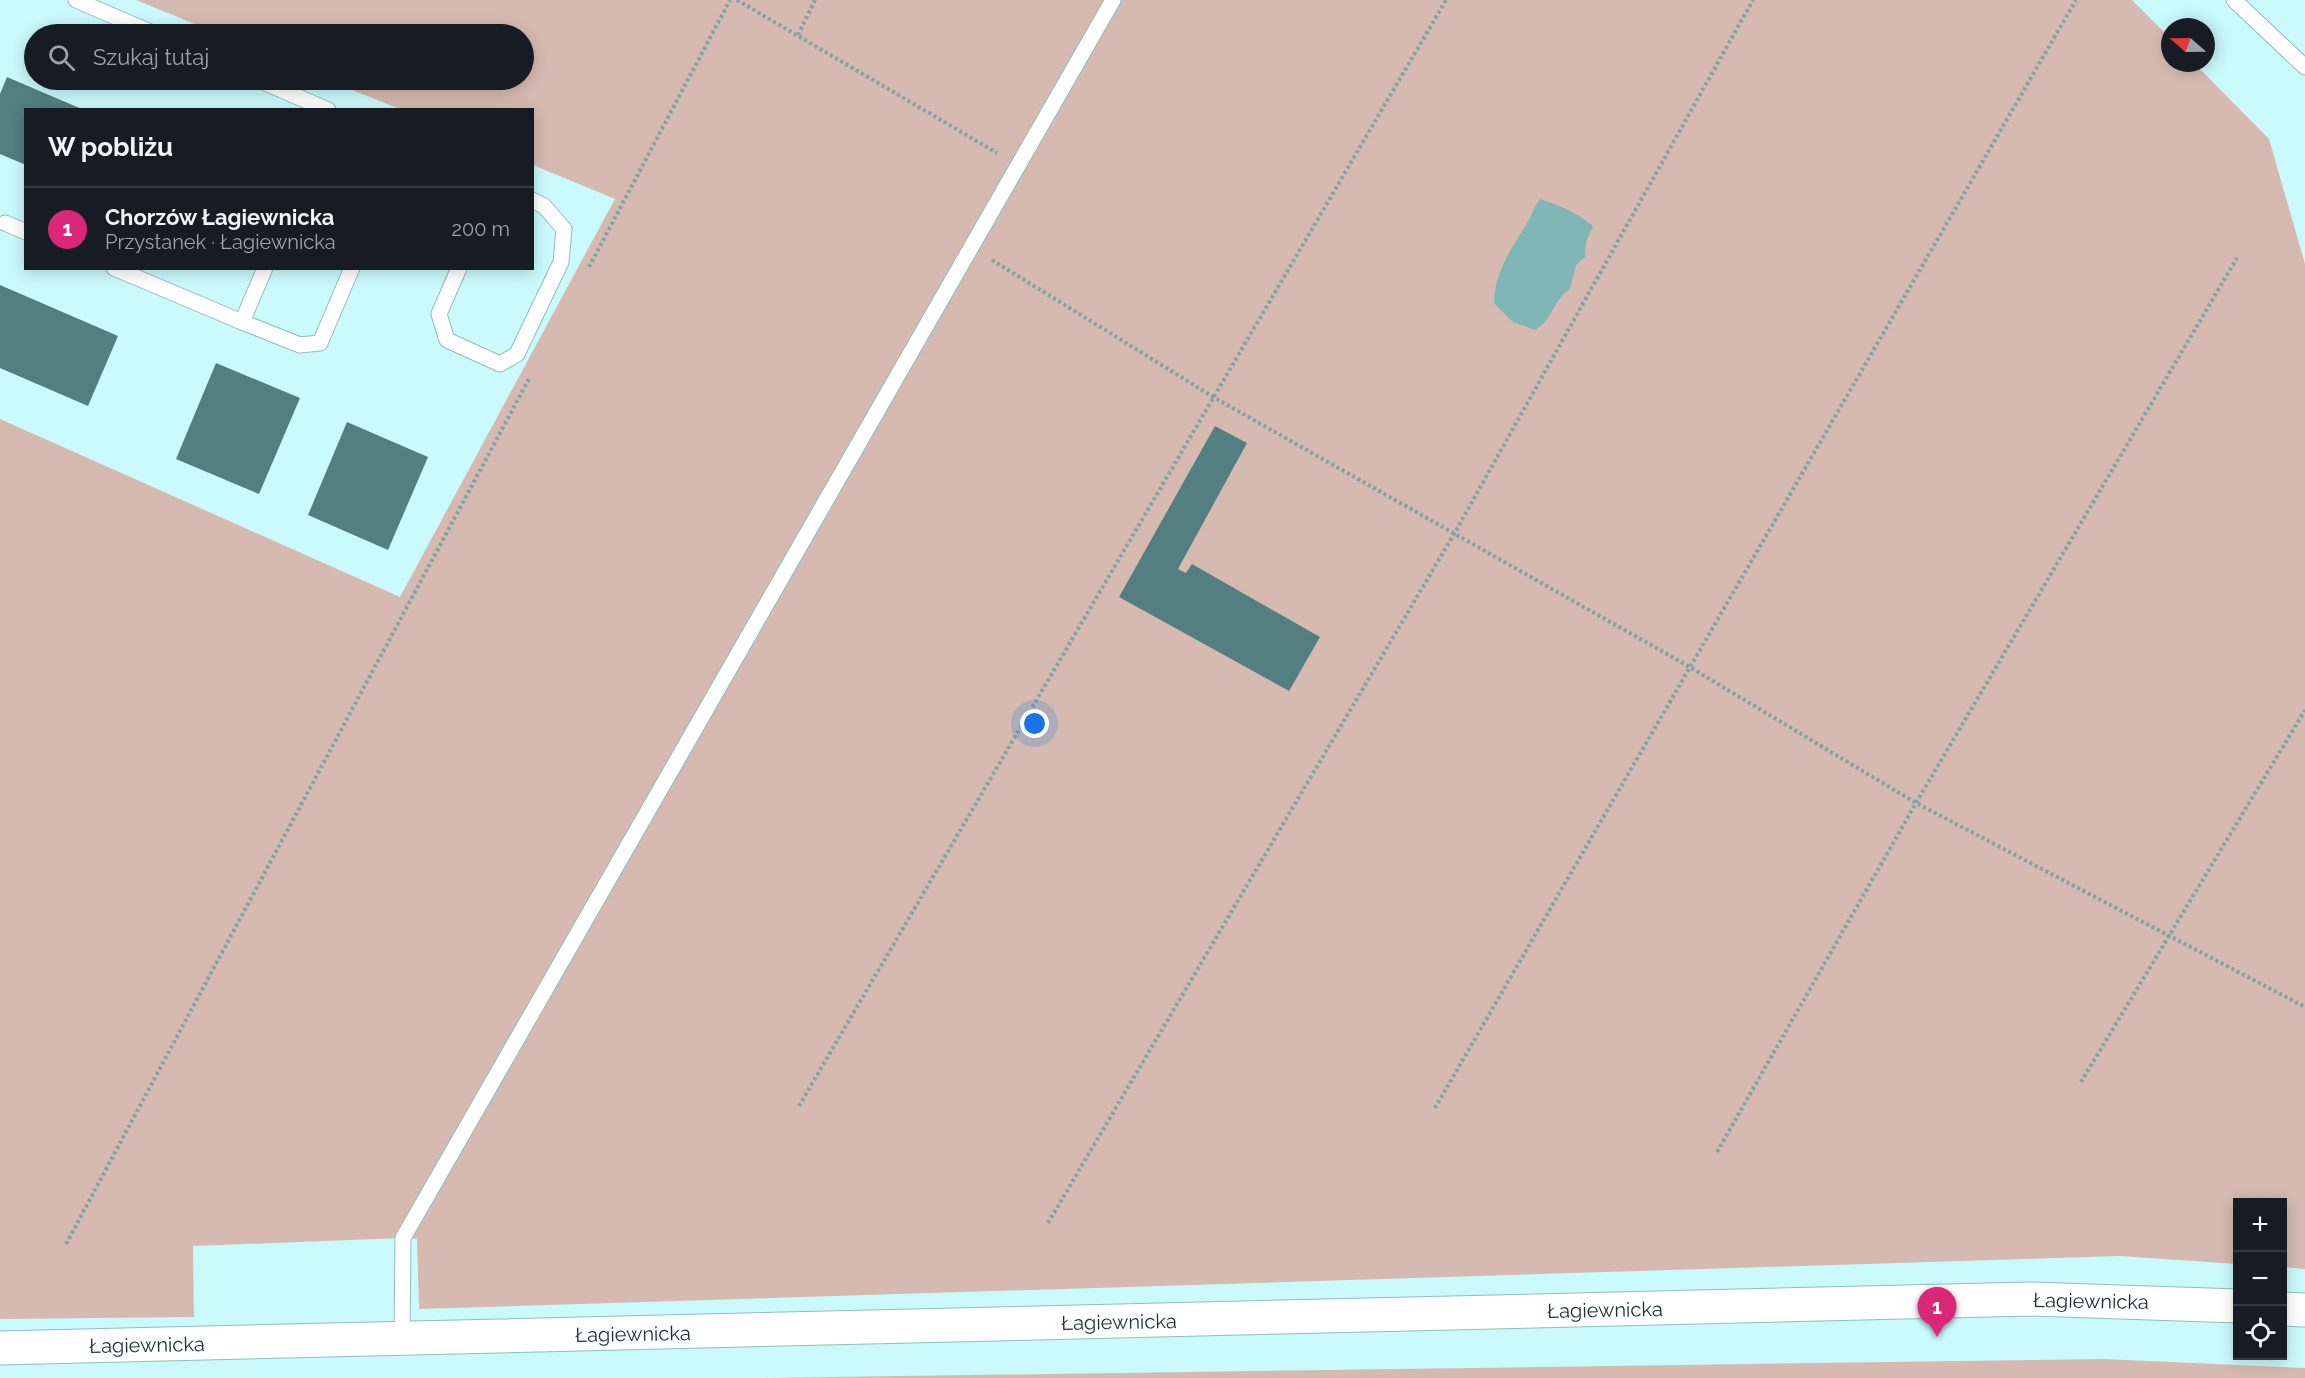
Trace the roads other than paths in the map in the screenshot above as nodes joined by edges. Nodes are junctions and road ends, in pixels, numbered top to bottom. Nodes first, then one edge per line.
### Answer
1 (76, 0) edge
2 (1113, 0) edge
3 (2234, 0) edge
4 (132, 24) edge
5 (2305, 68) edge
6 (282, 90) edge
7 (323, 108) edge
8 (534, 201) edge
9 (4, 223) dead end
10 (24, 231) edge
11 (119, 270) edge
12 (263, 270) edge
13 (351, 270) edge
14 (458, 270) edge
15 (242, 322) junction
16 (2233, 1306) edge
17 (2287, 1309) edge
18 (2305, 1310) edge
19 (402, 1338) junction
20 (0, 1348) edge

1 - 4 lane
2 - 19 lane
3 - 5 lane
6 - 7 lane
8 - 14 lane
9 - 10 lane
11 - 15 lane
12 - 15 lane
13 - 15 lane
16 - 19 street, Łagiewnicka
17 - 18 street
19 - 20 street, Łagiewnicka

